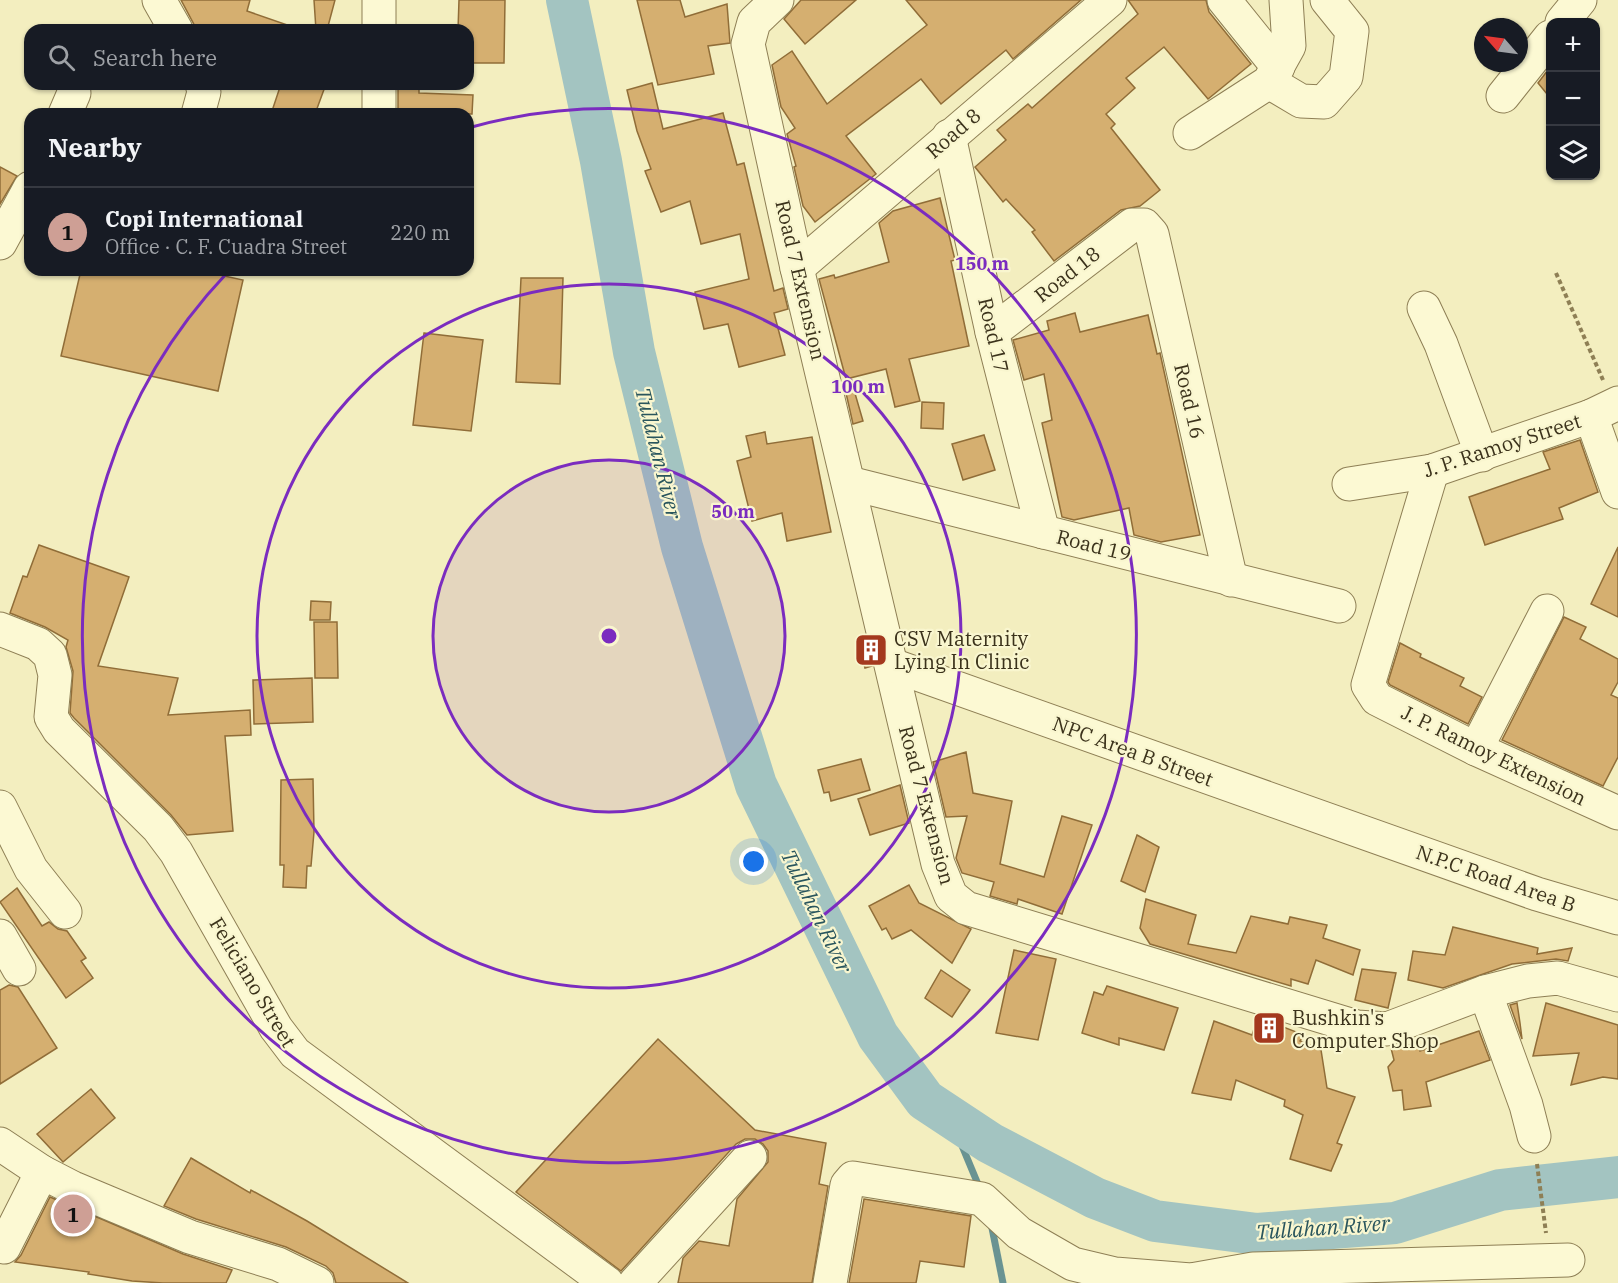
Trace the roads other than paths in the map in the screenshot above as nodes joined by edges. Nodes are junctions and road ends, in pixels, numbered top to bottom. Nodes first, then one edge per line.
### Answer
1 (159, 0) edge
2 (379, 0) edge
3 (777, 0) edge
4 (1110, 0) edge
5 (1224, 0) edge
6 (1286, 0) edge
7 (1327, 0) edge
8 (1580, 0) edge
9 (1565, 18) edge
10 (173, 24) edge
11 (379, 24) edge
12 (1546, 43) edge
13 (1273, 75) junction
14 (204, 90) edge
15 (379, 90) edge
16 (1503, 96) dead end
17 (200, 108) edge
18 (379, 108) edge
19 (1190, 133) dead end
20 (949, 136) junction
21 (24, 197) edge
22 (1144, 225) joint
23 (3, 229) edge
24 (797, 268) junction
25 (1424, 308) dead end
26 (992, 332) junction
27 (1608, 408) edge
28 (1482, 455) junction
29 (1432, 471) junction
30 (849, 483) junction
31 (1349, 484) dead end
32 (1618, 492) edge
33 (1043, 532) junction
34 (1231, 580) junction
35 (1339, 606) dead end
36 (1547, 611) dead end
37 (1, 636) edge
38 (892, 665) junction
39 (1476, 749) junction
40 (0, 807) edge
41 (1618, 813) edge
42 (1374, 836) joint
43 (65, 912) dead end
44 (1618, 918) edge
45 (0, 936) edge
46 (19, 969) dead end
47 (1485, 992) junction
48 (1618, 995) edge
49 (1534, 1136) road end
50 (0, 1144) edge
51 (750, 1157) dead end
52 (42, 1172) junction
53 (4, 1247) dead end
54 (1568, 1260) dead end
55 (1427, 1274) edge
56 (317, 1283) edge
57 (607, 1283) edge
58 (635, 1283) edge
59 (830, 1283) edge

1 - 10 street
2 - 11 street
3 - 24 street, Road 7 Extension
4 - 20 street, Road 8
5 - 13 street
6 - 13 street
7 - 13 street
8 - 9 street
12 - 16 street
13 - 19 street
14 - 17 street
15 - 18 street
20 - 24 street, Road 8
20 - 26 street, Road 17
21 - 23 street
22 - 26 street, Road 18
22 - 34 street, Road 16
24 - 30 street, Road 7 Extension
25 - 28 street
26 - 33 street, Road 17
27 - 28 street, J. P. Ramoy Street
27 - 32 street
28 - 29 street, J. P. Ramoy Street
29 - 31 street, J. P. Ramoy Street
29 - 39 street, J. P. Ramoy Extension
30 - 33 street, Road 19
30 - 38 street, Road 7 Extension
33 - 34 street, Road 19
34 - 35 street, Road 19
36 - 39 street
37 - 57 street, Feliciano Street
38 - 42 street, NPC Area B Street
38 - 47 street, Road 7 Extension
39 - 41 street, J. P. Ramoy Extension
40 - 43 street
42 - 44 street, N.P.C Road Area B
45 - 46 street
47 - 48 street, Road 7 Extension
47 - 49 street
50 - 52 street
51 - 58 street
52 - 53 street
52 - 56 street
54 - 55 street
55 - 59 street

